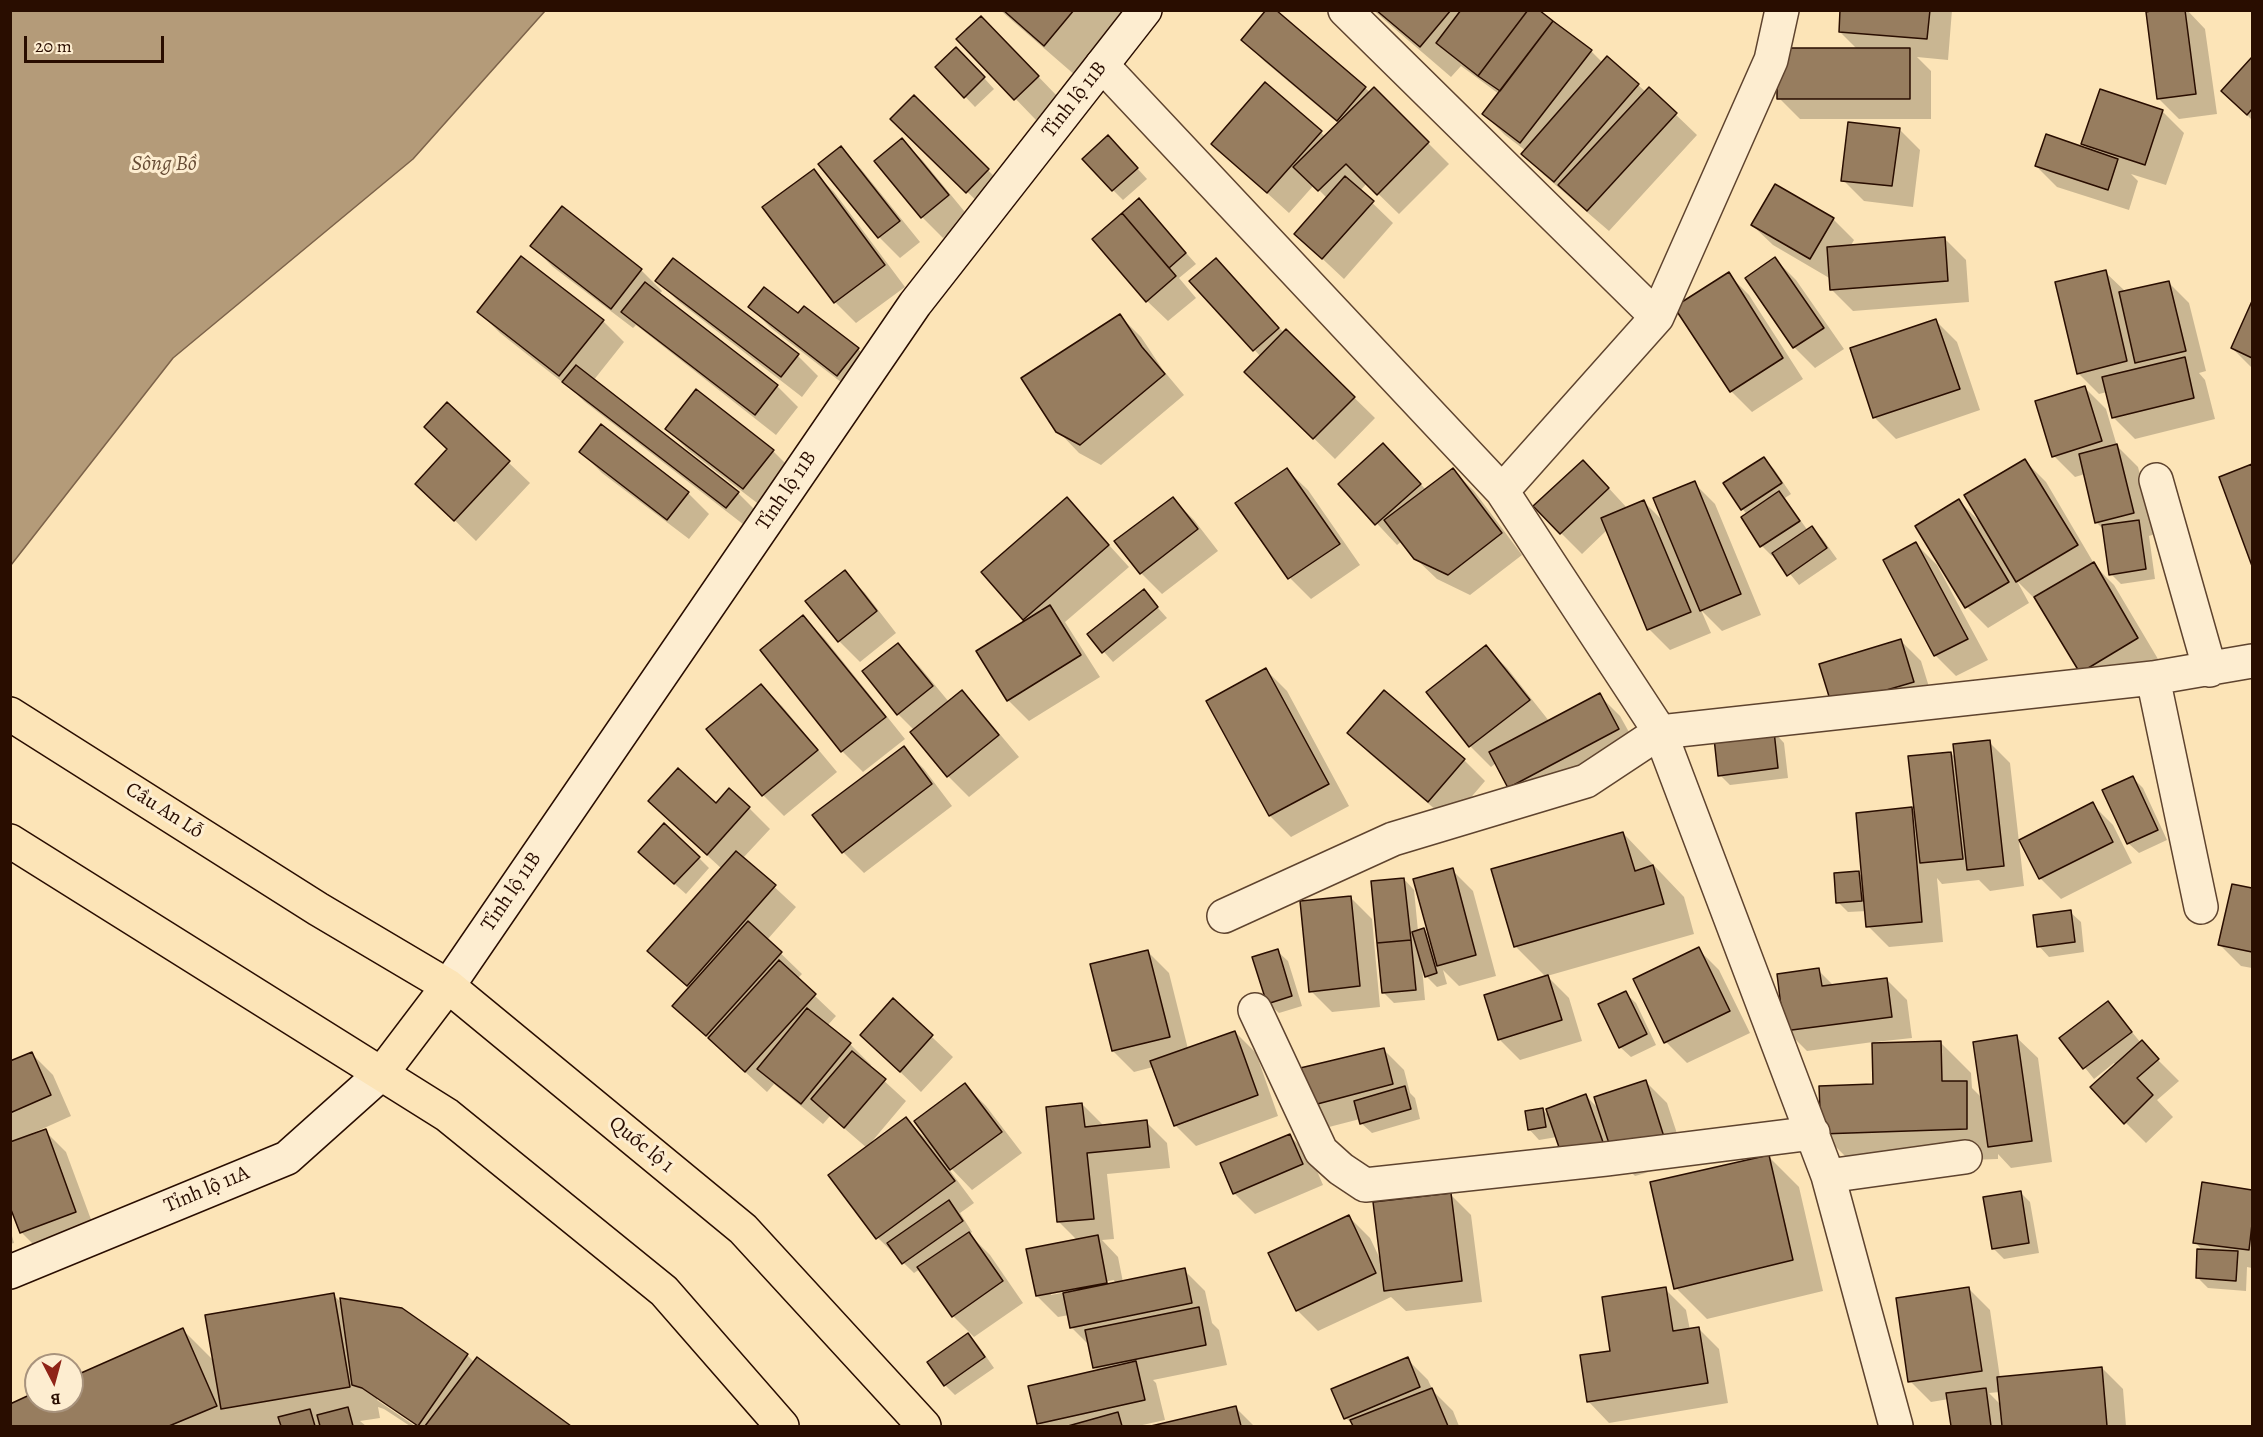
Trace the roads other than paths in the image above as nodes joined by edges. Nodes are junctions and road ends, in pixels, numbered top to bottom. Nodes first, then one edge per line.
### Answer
1 (1144, 10) edge
2 (1345, 10) edge
3 (1782, 10) edge
4 (1102, 65) junction
5 (1656, 317) junction
6 (2156, 480) dead end
7 (1502, 491) junction
8 (2253, 661) edge
9 (2210, 670) junction
10 (2152, 678) junction
11 (10, 714) edge
12 (1660, 732) junction
13 (10, 841) edge
14 (2200, 906) dead end
15 (318, 909) joint
16 (1224, 916) dead end
17 (447, 986) junction
18 (1256, 1010) dead end
19 (382, 1073) junction
20 (1813, 1133) junction
21 (1965, 1157) dead end
22 (1828, 1176) junction
23 (10, 1272) edge
24 (782, 1426) edge
25 (924, 1426) edge
26 (1896, 1426) edge

1 - 4 street, Tỉnh lộ 11B
2 - 5 street
3 - 5 street
4 - 7 street
4 - 17 street, Tỉnh lộ 11B
5 - 7 street
6 - 9 street
7 - 12 street
8 - 9 street
9 - 10 street
10 - 12 street
10 - 14 street
11 - 15 highway, Cầu An Lỗ
12 - 16 street
12 - 20 street
13 - 19 highway
15 - 17 highway, Quốc lộ 1
17 - 19 highway
17 - 25 highway, Quốc lộ 1
18 - 20 street
19 - 23 street, Tỉnh lộ 11A
19 - 24 highway
20 - 22 street
21 - 22 street
22 - 26 street

